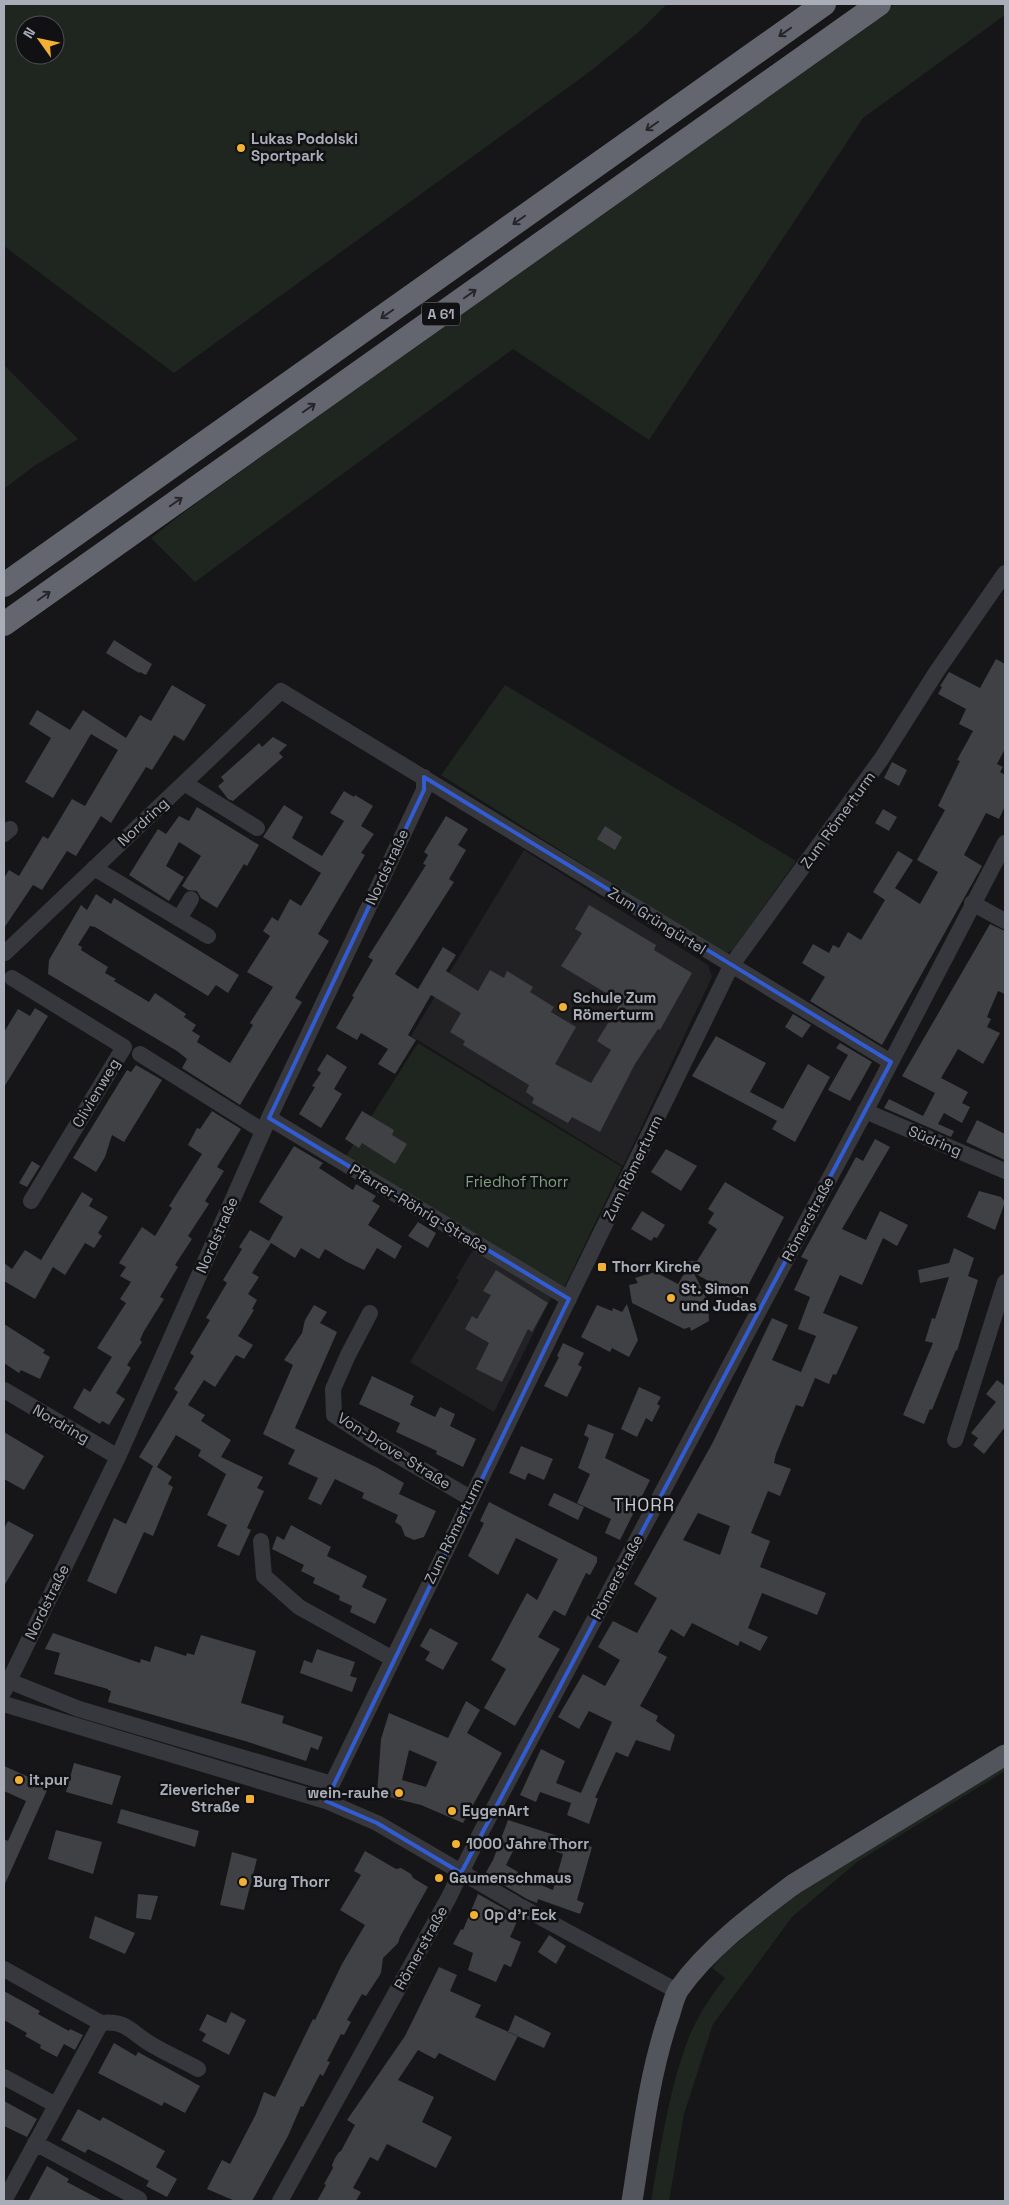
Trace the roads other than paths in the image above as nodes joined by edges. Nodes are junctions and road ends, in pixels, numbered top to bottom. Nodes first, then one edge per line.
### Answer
1 (824, 4) edge
2 (879, 4) edge
3 (1005, 573) edge
4 (4, 585) edge
5 (4, 624) edge
6 (282, 691) joint
7 (424, 777) junction
8 (184, 783) junction
9 (257, 828) dead end
10 (1005, 843) edge
11 (94, 868) junction
12 (191, 899) dead end
13 (972, 903) junction
14 (180, 919) junction
15 (1005, 921) edge
16 (208, 936) dead end
17 (4, 953) edge
18 (731, 966) junction
19 (8, 981) edge
20 (140, 1054) dead end
21 (891, 1062) junction
22 (866, 1111) junction
23 (266, 1124) junction
24 (1005, 1170) edge
25 (31, 1201) dead end
26 (1005, 1282) edge
27 (569, 1299) junction
28 (370, 1313) dead end
29 (4, 1390) edge
30 (955, 1440) dead end
31 (118, 1457) junction
32 (470, 1498) junction
33 (261, 1541) dead end
34 (393, 1659) junction
35 (5, 1684) edge
36 (4, 1704) edge
37 (1005, 1755) edge
38 (332, 1784) junction
39 (326, 1801) junction
40 (461, 1873) junction
41 (4, 1969) edge
42 (678, 1991) junction
43 (101, 2023) junction
44 (198, 2069) dead end
45 (4, 2077) edge
46 (56, 2105) junction
47 (35, 2143) junction
48 (8, 2181) edge
49 (138, 2199) dead end
50 (4, 2201) edge
51 (280, 2201) edge
52 (632, 2201) edge

1 -> 4 highway, A 61
5 -> 2 highway, A 61
3 - 18 street, Zum Römerturm
6 - 7 street, Zum Grüngürtel
6 - 8 street, Nordring
7 - 18 street, Zum Grüngürtel
7 - 23 street, Nordstraße
8 - 9 street
8 - 11 street, Nordring
10 - 13 street, Römerstraße
11 - 14 street
11 - 17 street, Nordring
12 - 14 street
13 - 15 street
13 - 21 street, Römerstraße
14 - 16 street
17 - 19 street
18 - 21 street, Zum Grüngürtel
18 - 27 street, Zum Römerturm
19 - 25 street, Clivienweg
20 - 23 street, Pfarrer-Röhrig-Straße
21 - 22 street, Römerstraße
22 - 24 street, Südring
22 - 40 street, Römerstraße
23 - 27 street, Pfarrer-Röhrig-Straße
23 - 31 street, Nordstraße
26 - 30 street
27 - 32 street, Zum Römerturm
28 - 32 street, Von-Drove-Straße
29 - 31 street, Nordring
31 - 35 street, Nordstraße
32 - 34 street, Zum Römerturm
33 - 34 street
34 - 38 street, Zum Römerturm
35 - 38 street
36 - 39 street
37 - 42 main road
38 - 39 street, Zum Römerturm
39 - 40 street
40 - 42 street
40 - 51 street, Römerstraße
41 - 43 street
42 - 52 main road
43 - 44 street
43 - 46 street
45 - 46 street
46 - 47 street
47 - 48 street
47 - 49 street
48 - 50 street

